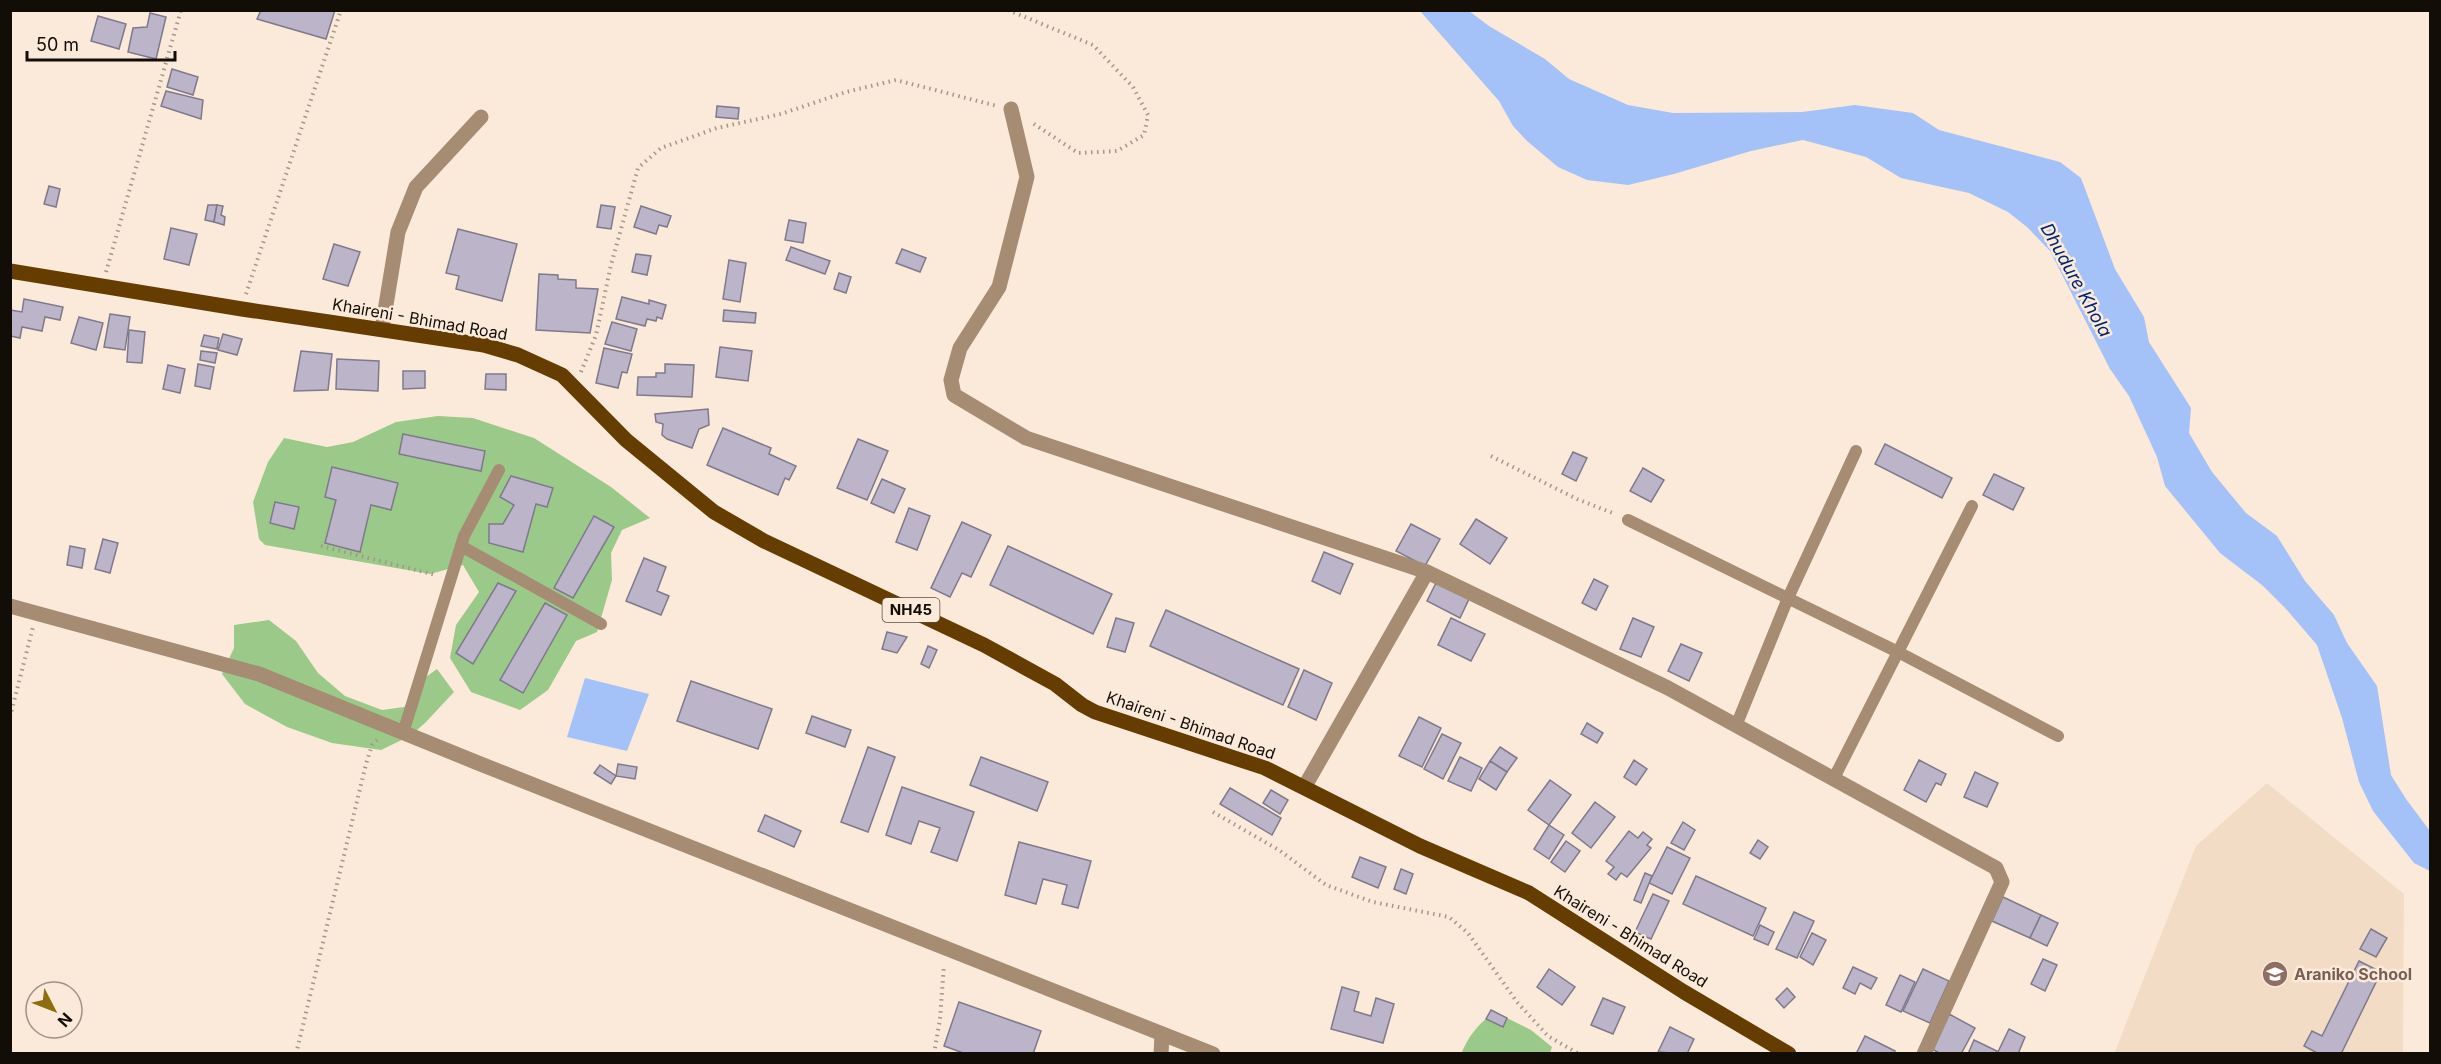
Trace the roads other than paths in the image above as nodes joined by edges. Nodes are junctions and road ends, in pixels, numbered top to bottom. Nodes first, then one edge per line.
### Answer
1 (1011, 109) road end
2 (481, 117) dead end
3 (10, 271) edge
4 (382, 329) junction
5 (1856, 451) dead end
6 (499, 470) dead end
7 (1972, 506) dead end
8 (1628, 520) road end
9 (461, 546) junction
10 (1427, 572) junction
11 (1788, 598) junction
12 (10, 606) edge
13 (601, 624) dead end
14 (1898, 652) junction
15 (1736, 726) junction
16 (396, 730) junction
17 (2058, 736) dead end
18 (1833, 780) junction
19 (1305, 786) junction
20 (1162, 1034) junction
21 (1161, 1053) edge
22 (1213, 1053) edge
23 (1789, 1053) edge
24 (1924, 1053) edge

1 - 10 street
2 - 4 street
3 - 4 main road, Khaireni - Bhimad Road / NH45
4 - 19 main road, Khaireni - Bhimad Road / NH45
5 - 11 lane
6 - 9 lane
7 - 14 lane
8 - 11 lane
9 - 13 lane
9 - 16 lane
10 - 15 street
10 - 19 street
11 - 14 lane
11 - 15 lane
12 - 16 street
14 - 17 lane
14 - 18 lane
15 - 18 street
16 - 20 street
18 - 24 street
19 - 23 main road, Khaireni - Bhimad Road / NH45
20 - 21 street
20 - 22 street

